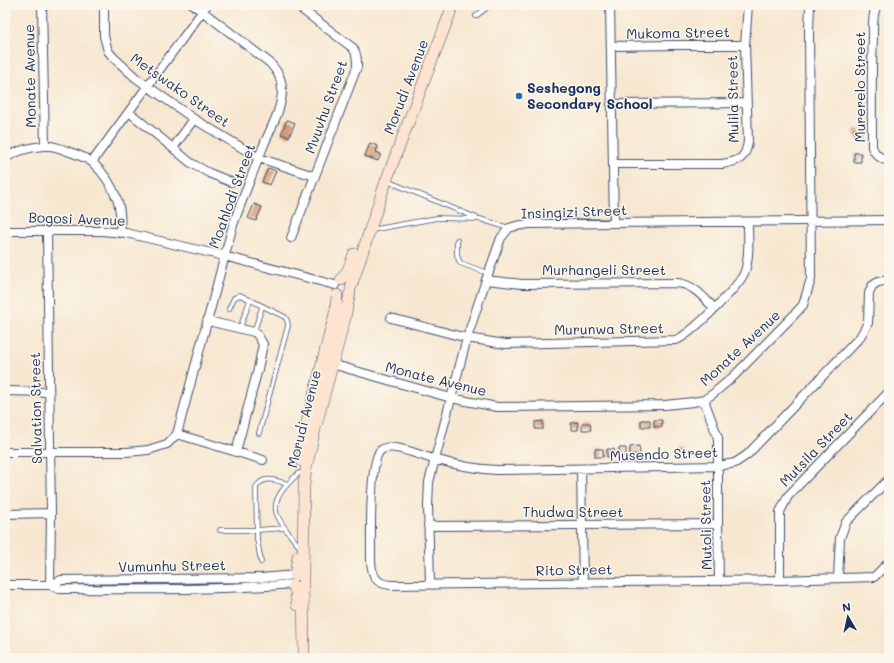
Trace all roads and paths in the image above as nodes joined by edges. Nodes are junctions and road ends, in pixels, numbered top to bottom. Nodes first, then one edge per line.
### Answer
1 (42, 5) edge
2 (104, 5) edge
3 (193, 5) edge
4 (296, 5) edge
5 (453, 5) edge
6 (490, 5) edge
7 (610, 5) edge
8 (748, 5) edge
9 (810, 5) edge
10 (877, 5) edge
11 (205, 8) edge
12 (476, 16) dead end
13 (745, 45) junction
14 (612, 46) junction
15 (148, 86) junction
16 (746, 103) junction
17 (611, 104) junction
18 (129, 112) junction
19 (194, 118) junction
20 (45, 146) junction
21 (173, 148) junction
22 (5, 158) edge
23 (259, 158) junction
24 (889, 161) edge
25 (92, 162) junction
26 (613, 164) junction
27 (314, 176) junction
28 (386, 180) junction
29 (232, 182) dead end
30 (480, 219) junction
31 (889, 220) edge
32 (811, 221) junction
33 (748, 222) junction
34 (614, 223) junction
35 (509, 228) junction
36 (370, 230) junction
37 (5, 231) edge
38 (47, 231) junction
39 (120, 232) junction
40 (291, 238) dead end
41 (457, 240) dead end
42 (224, 256) junction
43 (487, 277) junction
44 (889, 280) edge
45 (338, 287) junction
46 (350, 290) junction
47 (250, 300) junction
48 (262, 307) junction
49 (714, 308) junction
50 (229, 309) dead end
51 (391, 318) dead end
52 (208, 322) junction
53 (240, 328) junction
54 (254, 332) junction
55 (467, 338) junction
56 (328, 363) junction
57 (5, 392) edge
58 (48, 392) junction
59 (889, 392) edge
60 (451, 398) junction
61 (704, 400) junction
62 (259, 433) dead end
63 (177, 434) junction
64 (50, 451) junction
65 (5, 452) edge
66 (236, 452) junction
67 (376, 459) joint
68 (263, 460) dead end
69 (435, 460) junction
70 (718, 466) junction
71 (581, 470) junction
72 (299, 472) junction
73 (889, 479) edge
74 (287, 484) junction
75 (51, 513) junction
76 (5, 514) edge
77 (718, 524) junction
78 (581, 525) junction
79 (428, 526) junction
80 (285, 528) junction
81 (220, 530) dead end
82 (257, 530) junction
83 (298, 545) junction
84 (261, 562) dead end
85 (889, 562) edge
86 (838, 578) junction
87 (719, 580) junction
88 (780, 580) junction
89 (297, 581) junction
90 (582, 583) junction
91 (430, 584) junction
92 (5, 585) edge
93 (50, 585) junction
94 (296, 658) edge
95 (304, 658) edge

1 - 20 street, Monate Avenue
2 - 15 street, Metswako Street
3 - 11 street, Moahlodi Street
4 - 27 street, Mvuvhu Street
5 - 28 street, Morudi Avenue
6 - 12 lane
7 - 14 street
8 - 13 street, Mulila Street
9 - 32 street, Monate Avenue
10 - 24 street, Murerelo Street
11 - 15 street
11 - 23 street, Moahlodi Street
13 - 14 street, Mukoma Street
13 - 16 street, Mulila Street
14 - 17 street
15 - 18 street
15 - 19 street, Metswako Street
16 - 17 street
16 - 26 street, Mulila Street
17 - 26 street
18 - 21 street
18 - 25 street
19 - 21 street
19 - 23 street, Metswako Street
20 - 22 street
20 - 25 street
21 - 29 street
23 - 27 street, Mvuvhu Street
23 - 42 street, Moahlodi Street
25 - 39 street
26 - 34 street
27 - 40 street, Mvuvhu Street
28 - 30 lane
28 - 36 street, Morudi Avenue
28 - 45 street, Morudi Avenue
30 - 35 lane
30 - 36 lane
31 - 32 street, Insingizi Street
32 - 33 street, Insingizi Street
32 - 61 street, Monate Avenue
33 - 34 street, Insingizi Street
33 - 49 street, Murunwa Street
34 - 35 street, Insingizi Street
35 - 43 street, Insingizi Street
36 - 46 street, Morudi Avenue
37 - 38 street, Bogosi Avenue
38 - 39 street, Bogosi Avenue
38 - 58 street, Salvation Street
39 - 42 street, Bogosi Avenue
41 - 43 lane
42 - 45 street, Bogosi Avenue
42 - 52 street, Moahlodi Street
43 - 49 street, Murhangeli Street
43 - 55 street, Insingizi Street
44 - 70 street, Musendo Street
45 - 46 street
45 - 56 street, Morudi Avenue
46 - 56 street, Morudi Avenue
47 - 48 lane
47 - 50 lane
47 - 53 lane
48 - 54 lane
48 - 62 lane
49 - 55 street, Murunwa Street
51 - 55 street, Murunwa Street
52 - 53 street
52 - 63 street, Moahlodi Street
53 - 54 street
54 - 66 street
55 - 60 street, Insingizi Street
56 - 60 street, Monate Avenue
56 - 72 street, Morudi Avenue
56 - 89 street, Morudi Avenue
57 - 58 street
58 - 64 street, Salvation Street
59 - 88 street, Mutsila Street
60 - 61 street, Monate Avenue
60 - 69 street, Insingizi Street
61 - 70 street, Mutoli Street
63 - 64 street
63 - 66 street
64 - 65 street
64 - 75 street, Salvation Street
66 - 68 street
67 - 69 street, Musendo Street
67 - 91 street, Rito Street
69 - 71 street, Musendo Street
69 - 79 street, Insingizi Street
70 - 71 street, Musendo Street
70 - 77 street, Mutoli Street
71 - 78 street
72 - 74 lane
72 - 83 street, Morudi Avenue
73 - 86 street
74 - 80 lane
74 - 82 lane
75 - 76 street
75 - 93 street, Salvation Street
77 - 78 street, Thudwa Street
77 - 87 street, Mutoli Street
78 - 79 street, Thudwa Street
78 - 90 street
79 - 91 street, Insingizi Street
80 - 82 lane
80 - 83 lane
81 - 82 lane
82 - 84 lane
83 - 89 street, Morudi Avenue
85 - 86 street, Rito Street
86 - 88 street, Rito Street
87 - 88 street, Rito Street
87 - 90 street, Rito Street
89 - 93 street, Vumunhu Street
89 - 94 street, Morudi Avenue
89 - 95 street, Morudi Avenue
90 - 91 street, Rito Street
92 - 93 street, Vumunhu Street

